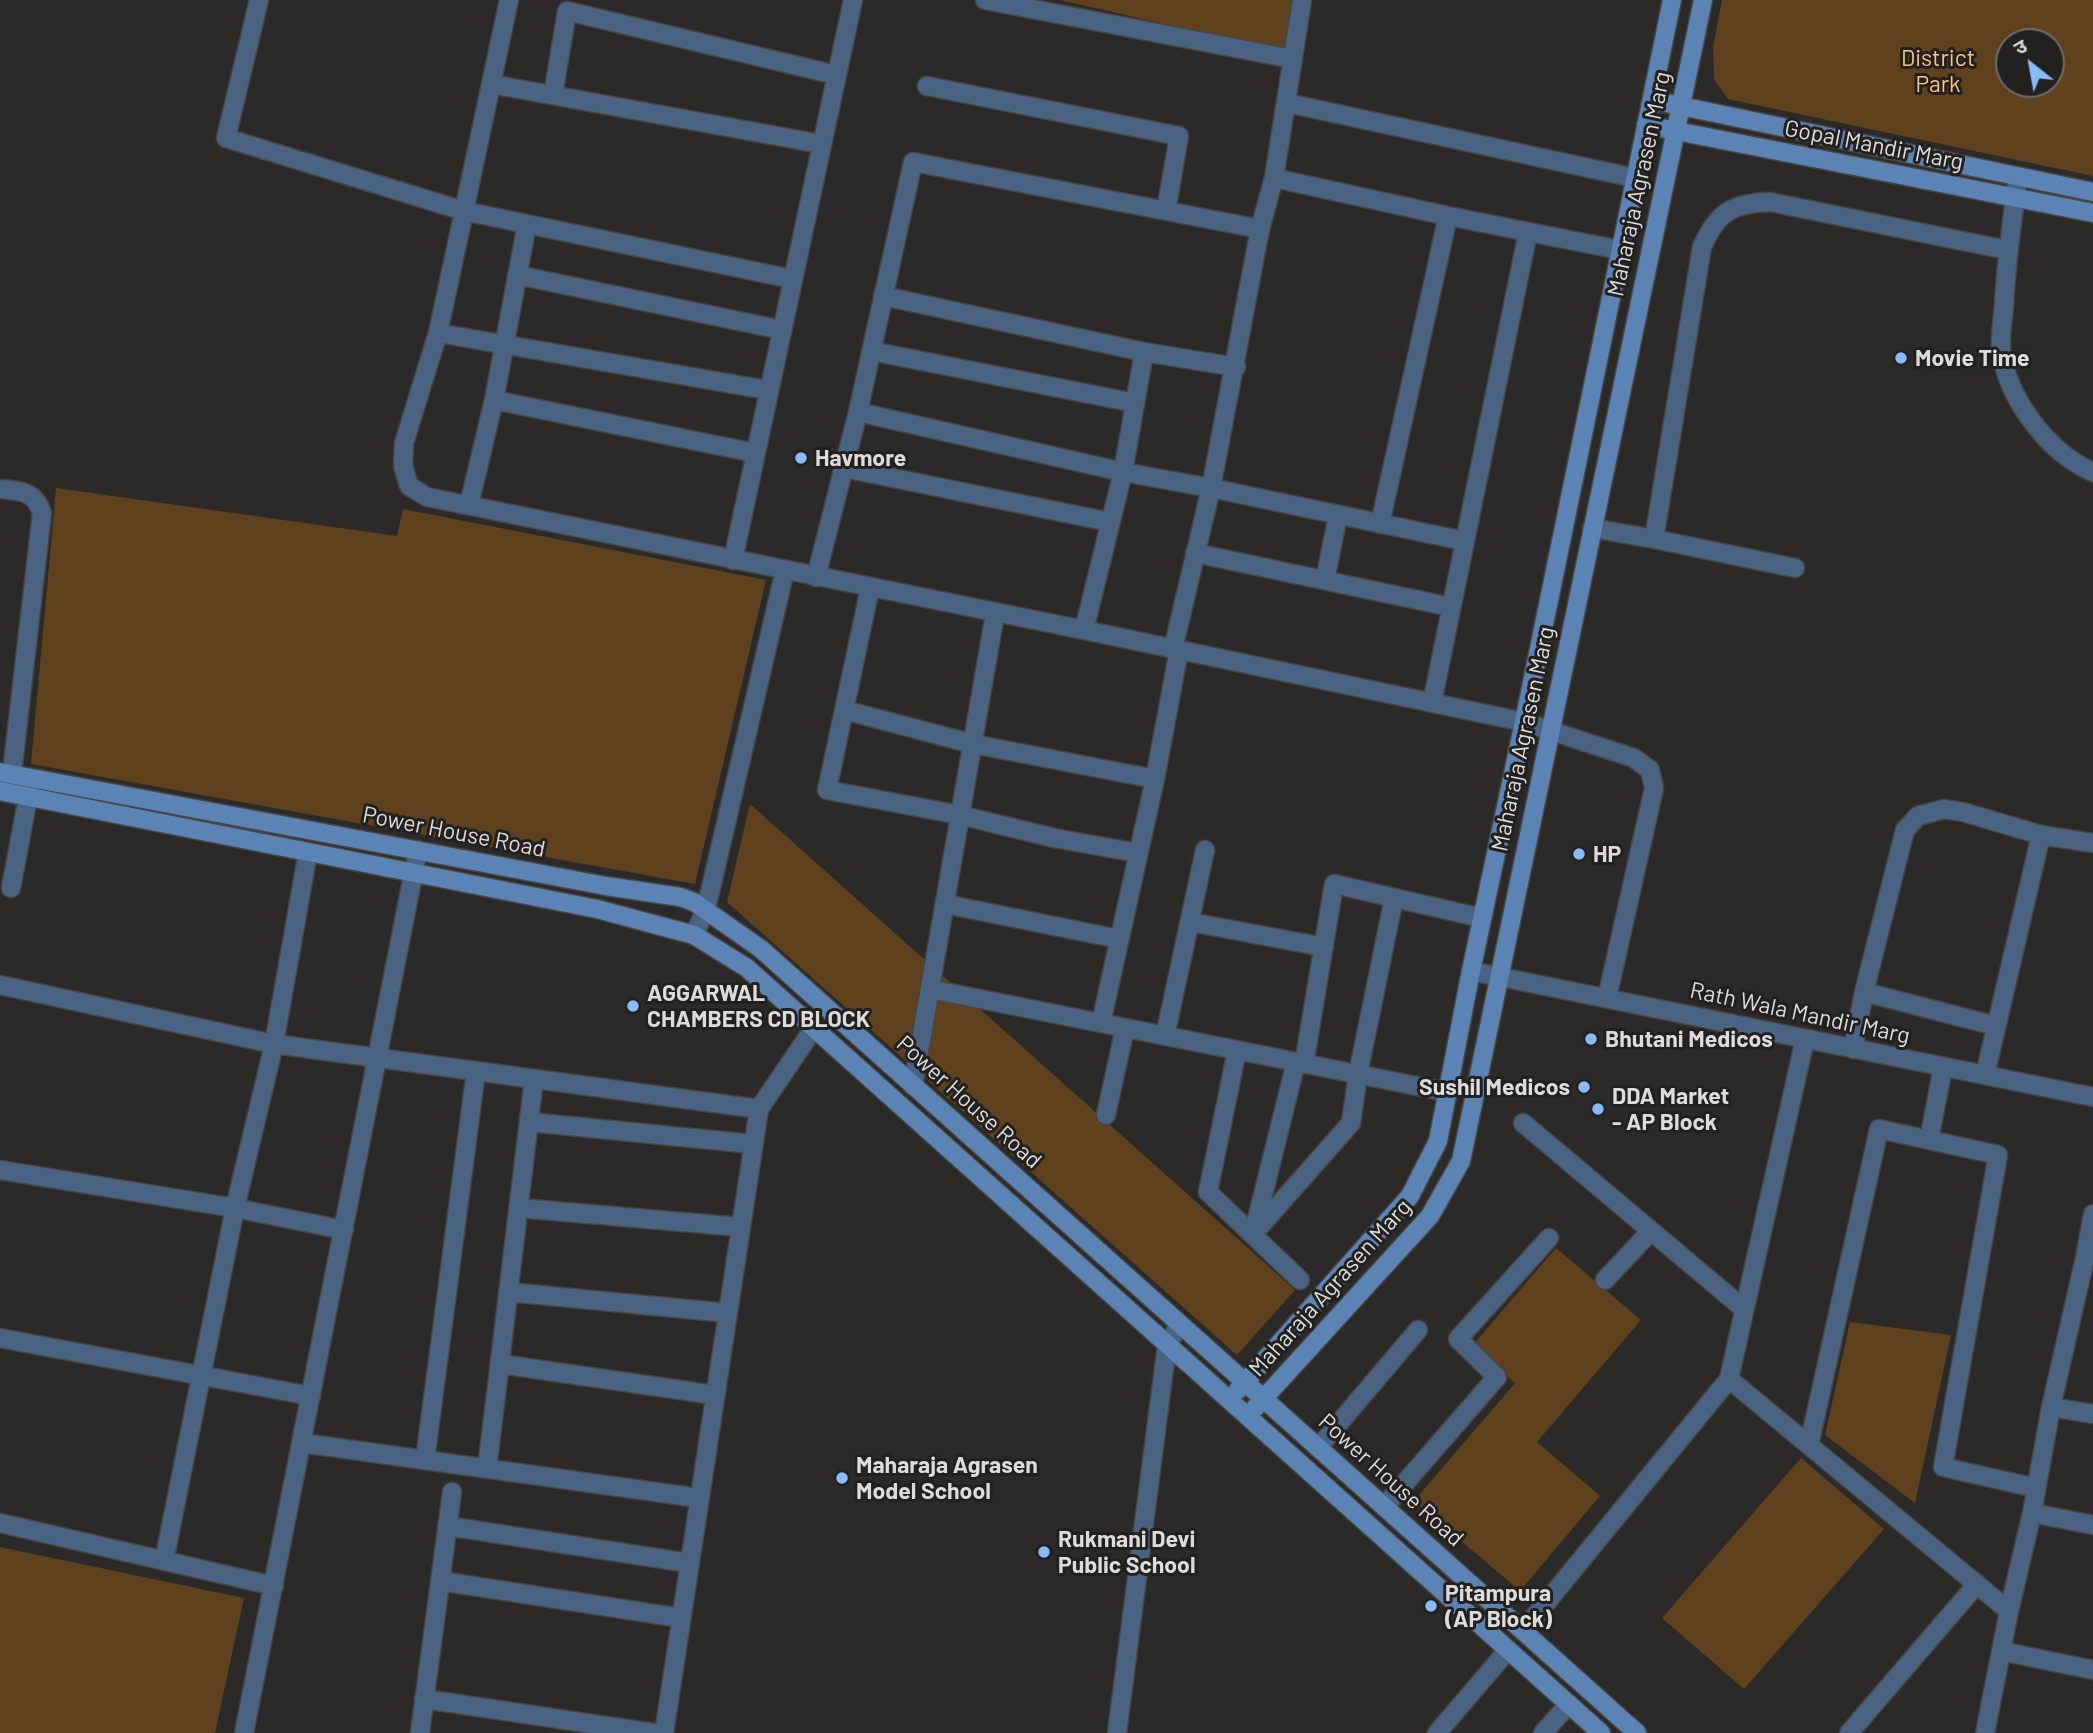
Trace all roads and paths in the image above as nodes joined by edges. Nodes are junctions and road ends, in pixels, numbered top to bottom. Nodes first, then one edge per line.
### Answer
1 (259, 0) edge
2 (509, 0) edge
3 (853, 0) edge
4 (985, 0) edge
5 (1302, 0) edge
6 (1672, 0) edge
7 (1703, 0) edge
8 (1293, 59) junction
9 (836, 75) junction
10 (491, 84) junction
11 (927, 86) dead end
12 (553, 95) junction
13 (1652, 100) junction
14 (1287, 103) junction
15 (1681, 106) junction
16 (1646, 125) junction
17 (1675, 131) junction
18 (821, 144) junction
19 (2018, 177) junction
20 (1274, 178) junction
21 (1635, 178) junction
22 (2093, 192) edge
23 (2015, 198) junction
24 (464, 211) junction
25 (1166, 211) junction
26 (2093, 213) edge
27 (1448, 216) junction
28 (527, 224) junction
29 (1260, 229) junction
30 (1528, 232) junction
31 (1620, 250) junction
32 (2007, 250) junction
33 (517, 275) junction
34 (792, 279) junction
35 (883, 296) junction
36 (782, 330) junction
37 (439, 333) junction
38 (504, 345) junction
39 (871, 351) junction
40 (1144, 352) junction
41 (1236, 367) junction
42 (768, 390) junction
43 (494, 400) junction
44 (1135, 403) junction
45 (858, 412) junction
46 (755, 453) junction
47 (844, 468) junction
48 (1123, 472) junction
49 (2093, 472) edge
50 (1211, 488) junction
51 (0, 489) edge
52 (469, 505) junction
53 (1338, 515) junction
54 (1111, 522) junction
55 (1380, 524) junction
56 (1592, 528) junction
57 (1654, 540) junction
58 (1464, 541) junction
59 (1195, 553) junction
60 (733, 560) junction
61 (1796, 568) dead end
62 (785, 570) junction
63 (816, 577) junction
64 (1325, 580) junction
65 (870, 588) junction
66 (1451, 607) junction
67 (995, 614) junction
68 (1084, 630) junction
69 (1176, 649) junction
70 (1432, 703) junction
71 (844, 710) junction
72 (1524, 722) junction
73 (1550, 730) junction
74 (973, 744) junction
75 (7, 773) edge
76 (32, 777) junction
77 (1154, 779) junction
78 (5, 792) edge
79 (30, 796) junction
80 (960, 815) junction
81 (2041, 835) junction
82 (2093, 843) edge
83 (418, 850) junction
84 (1205, 850) dead end
85 (308, 852) junction
86 (1138, 853) junction
87 (414, 873) junction
88 (11, 888) dead end
89 (666, 894) junction
90 (1394, 898) junction
91 (945, 904) junction
92 (706, 909) junction
93 (1482, 918) junction
94 (1190, 922) junction
95 (655, 924) junction
96 (694, 935) junction
97 (1119, 939) junction
98 (1324, 947) junction
99 (1471, 971) junction
100 (1498, 976) junction
101 (0, 985) edge
102 (930, 989) junction
103 (1864, 992) junction
104 (1607, 999) junction
105 (1101, 1023) junction
106 (1996, 1026) junction
107 (814, 1028) junction
108 (1125, 1028) junction
109 (1165, 1036) junction
110 (1805, 1039) junction
111 (274, 1044) junction
112 (1853, 1049) junction
113 (1237, 1050) junction
114 (377, 1058) junction
115 (1300, 1063) junction
116 (1942, 1067) junction
117 (476, 1071) junction
118 (1358, 1074) junction
119 (1985, 1075) junction
120 (534, 1079) junction
121 (914, 1086) junction
122 (1447, 1092) junction
123 (2093, 1097) edge
124 (759, 1109) junction
125 (1106, 1115) dead end
126 (529, 1122) junction
127 (1523, 1123) dead end
128 (1929, 1140) junction
129 (753, 1144) junction
130 (0, 1170) edge
131 (235, 1208) junction
132 (519, 1208) junction
133 (2093, 1214) edge
134 (741, 1227) junction
135 (344, 1230) junction
136 (1651, 1231) junction
137 (1253, 1234) junction
138 (1549, 1238) dead end
139 (2089, 1259) edge
140 (1300, 1280) dead end
141 (1605, 1280) dead end
142 (508, 1292) junction
143 (1744, 1309) junction
144 (727, 1313) junction
145 (1180, 1324) junction
146 (1418, 1330) dead end
147 (0, 1338) edge
148 (1167, 1345) junction
149 (500, 1364) junction
150 (201, 1375) junction
151 (1729, 1379) junction
152 (1245, 1382) junction
153 (715, 1395) junction
154 (311, 1396) junction
155 (1263, 1399) junction
156 (1229, 1400) junction
157 (2051, 1407) junction
158 (2093, 1414) edge
159 (1247, 1417) junction
160 (302, 1443) junction
161 (1809, 1445) junction
162 (1318, 1448) junction
163 (425, 1460) junction
164 (487, 1469) junction
165 (2036, 1488) junction
166 (452, 1492) dead end
167 (699, 1498) junction
168 (1384, 1507) junction
169 (2032, 1513) junction
170 (0, 1523) edge
171 (2093, 1525) edge
172 (447, 1527) junction
173 (164, 1561) junction
174 (689, 1563) junction
175 (440, 1581) junction
176 (1977, 1584) junction
177 (274, 1586) junction
178 (2009, 1611) junction
179 (681, 1618) junction
180 (1523, 1631) junction
181 (1508, 1650) junction
182 (2001, 1651) junction
183 (2093, 1670) edge
184 (424, 1699) junction
185 (1569, 1704) junction
186 (244, 1733) edge
187 (420, 1733) edge
188 (653, 1733) edge
189 (664, 1733) edge
190 (1116, 1733) edge
191 (1437, 1733) edge
192 (1544, 1733) edge
193 (1601, 1733) edge
194 (1637, 1733) edge
195 (1849, 1733) edge
196 (1985, 1733) edge

1 - 24 street
2 - 10 street
3 - 9 street
4 - 8 street
5 - 8 street
6 - 13 street, Maharaja Agrasen Marg
7 - 15 street, Maharaja Agrasen Marg
8 - 14 street
9 - 12 street
9 - 18 street
10 - 12 street
10 - 24 street
11 - 25 street
12 - 18 street
13 - 15 street, Gopal Mandir Marg
13 - 16 street, Maharaja Agrasen Marg
14 - 20 street
14 - 21 street
15 - 17 street, Maharaja Agrasen Marg
15 - 19 street, Gopal Mandir Marg
16 - 17 street, Gopal Mandir Marg
16 - 21 street, Maharaja Agrasen Marg
17 - 23 street, Gopal Mandir Marg
17 - 56 street, Maharaja Agrasen Marg
18 - 34 street
19 - 22 street, Gopal Mandir Marg
19 - 23 street
20 - 27 street
20 - 29 street
21 - 31 street, Maharaja Agrasen Marg
23 - 26 street, Gopal Mandir Marg
23 - 32 street
24 - 28 street
24 - 37 street
25 - 29 street
25 - 35 street
27 - 30 street
27 - 55 street
28 - 33 street
28 - 34 street
29 - 41 street
30 - 31 street
30 - 58 street
31 - 72 street, Maharaja Agrasen Marg
32 - 49 street
32 - 57 street
33 - 36 street
33 - 38 street
34 - 36 street
35 - 39 street
35 - 40 street
36 - 42 street
37 - 38 street
37 - 52 street
38 - 42 street
38 - 43 street
39 - 44 street
39 - 45 street
40 - 41 street
40 - 44 street
41 - 50 street
42 - 46 street
43 - 46 street
43 - 52 street
44 - 48 street
45 - 47 street
45 - 48 street
46 - 60 street
47 - 54 street
47 - 63 street
48 - 50 street
48 - 54 street
50 - 53 street
50 - 59 street
51 - 75 street
52 - 60 street
53 - 55 street
53 - 64 street
54 - 68 street
55 - 58 street
56 - 57 street
56 - 73 street, Maharaja Agrasen Marg
57 - 61 street
58 - 66 street
59 - 64 street
59 - 69 street
60 - 62 street
62 - 63 street
62 - 92 street
63 - 65 street
64 - 66 street
65 - 67 street
65 - 71 street
66 - 70 street
67 - 68 street
67 - 74 street
68 - 69 street
69 - 70 street
69 - 77 street
70 - 72 street
71 - 74 street
71 - 80 street
72 - 73 street
72 - 93 street, Maharaja Agrasen Marg
73 - 100 street, Maharaja Agrasen Marg
73 - 104 street
74 - 77 street
74 - 80 street
75 - 76 street, Power House Road
75 - 78 street
76 - 79 street
76 - 83 street, Power House Road
77 - 86 street
78 - 79 street, Power House Road
79 - 85 street, Power House Road
79 - 88 street
80 - 86 street
80 - 91 street
81 - 82 street
81 - 103 street
81 - 106 street
83 - 87 street
83 - 89 street, Power House Road
84 - 94 street
85 - 87 street, Power House Road
85 - 111 street
86 - 97 street
87 - 95 street, Power House Road
87 - 114 street
89 - 92 street, Power House Road
89 - 95 street
90 - 93 street
90 - 98 street
90 - 118 street
91 - 97 street
91 - 102 street
92 - 96 street
92 - 121 street, Power House Road
93 - 99 street, Maharaja Agrasen Marg
94 - 98 street
94 - 109 street
95 - 96 street, Power House Road
96 - 107 street, Power House Road
97 - 105 street
98 - 115 street
99 - 100 street, Rath Wala Mandir Marg
99 - 122 street, Maharaja Agrasen Marg
100 - 104 street, Rath Wala Mandir Marg
100 - 155 street, Maharaja Agrasen Marg
101 - 111 street
102 - 105 street
102 - 121 street
103 - 106 street
103 - 112 street
104 - 110 street, Rath Wala Mandir Marg
105 - 108 street
106 - 119 street
107 - 124 street
107 - 148 street, Power House Road
108 - 109 street
108 - 125 street
109 - 113 street
110 - 112 street, Rath Wala Mandir Marg
110 - 143 street
111 - 114 street
111 - 131 street
112 - 116 street, Rath Wala Mandir Marg
113 - 115 street
113 - 137 street
114 - 117 street
114 - 135 street
115 - 118 street
115 - 137 street
116 - 119 street, Rath Wala Mandir Marg
116 - 128 street
117 - 120 street
117 - 163 street
118 - 122 street
118 - 137 street
119 - 123 street, Rath Wala Mandir Marg
120 - 124 street
120 - 126 street
121 - 145 street, Power House Road
122 - 152 street, Maharaja Agrasen Marg
124 - 129 street
126 - 129 street
126 - 132 street
127 - 136 street
128 - 161 street
128 - 165 street
129 - 134 street
130 - 131 street
131 - 135 street
131 - 150 street
132 - 134 street
132 - 142 street
133 - 139 street
134 - 144 street
135 - 154 street
136 - 141 street
136 - 143 street
137 - 140 street
138 - 168 street
139 - 157 street
142 - 144 street
142 - 149 street
143 - 151 street
144 - 153 street
145 - 148 street
145 - 152 street, Power House Road
146 - 162 street
147 - 150 street
148 - 156 street, Power House Road
148 - 190 street
149 - 153 street
149 - 164 street
150 - 154 street
150 - 173 street
151 - 161 street
151 - 180 street
152 - 155 street, Power House Road
152 - 156 street, Maharaja Agrasen Marg
153 - 167 street
154 - 160 street
155 - 159 street, Maharaja Agrasen Marg
155 - 162 street, Power House Road
156 - 159 street, Power House Road
157 - 158 street
157 - 165 street
159 - 181 street, Power House Road
160 - 163 street
160 - 177 street
161 - 176 street
162 - 168 street, Power House Road
163 - 164 street
164 - 167 street
165 - 169 street
166 - 172 street
167 - 174 street
168 - 180 street, Power House Road
169 - 171 street
169 - 178 street
170 - 173 street
172 - 174 street
172 - 175 street
173 - 177 street
174 - 179 street
175 - 179 street
175 - 184 street
176 - 178 street
176 - 195 street
177 - 186 street
178 - 182 street
179 - 189 street
180 - 194 street, Power House Road
181 - 185 street, Power House Road
181 - 191 street
182 - 183 street
182 - 196 street
184 - 187 street
184 - 188 street
185 - 192 street
185 - 193 street, Power House Road

